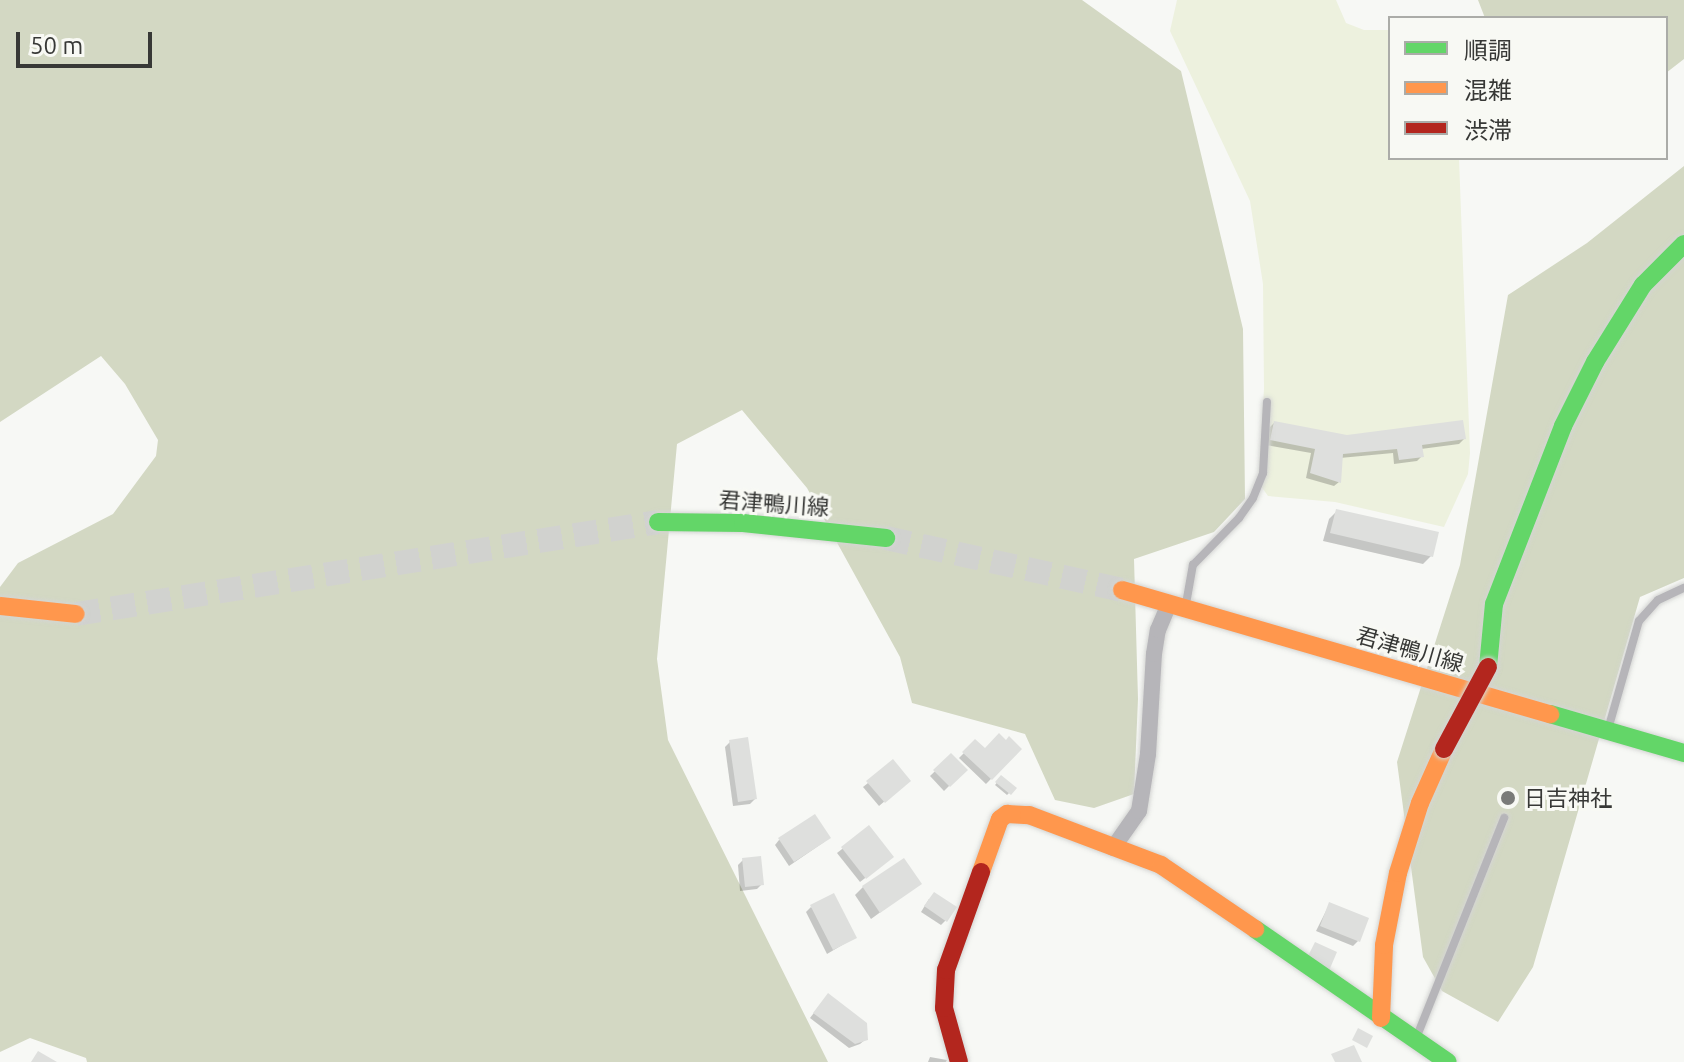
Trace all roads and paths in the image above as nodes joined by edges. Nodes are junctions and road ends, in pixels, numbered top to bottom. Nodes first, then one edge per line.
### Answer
1 (1684, 244) edge
2 (1267, 402) dead end
3 (658, 522) tunnel mouth
4 (886, 538) tunnel mouth
5 (1684, 588) edge
6 (1122, 590) tunnel mouth
7 (0, 606) edge
8 (1177, 606) junction
9 (76, 614) tunnel mouth
10 (1607, 731) junction
11 (1684, 753) edge
12 (1504, 818) dead end
13 (1113, 848) junction
14 (1381, 1018) junction
15 (1415, 1041) junction
16 (959, 1062) edge
17 (1448, 1062) edge

1 - 14 street, bridge
2 - 8 lane
3 - 4 street, 君津鴨川線
5 - 10 lane
6 - 8 street, 君津鴨川線
7 - 9 street
8 - 10 street, 君津鴨川線
8 - 13 street
10 - 11 street, 君津鴨川線
12 - 15 lane
13 - 14 street
13 - 16 street
14 - 15 street
15 - 17 street

